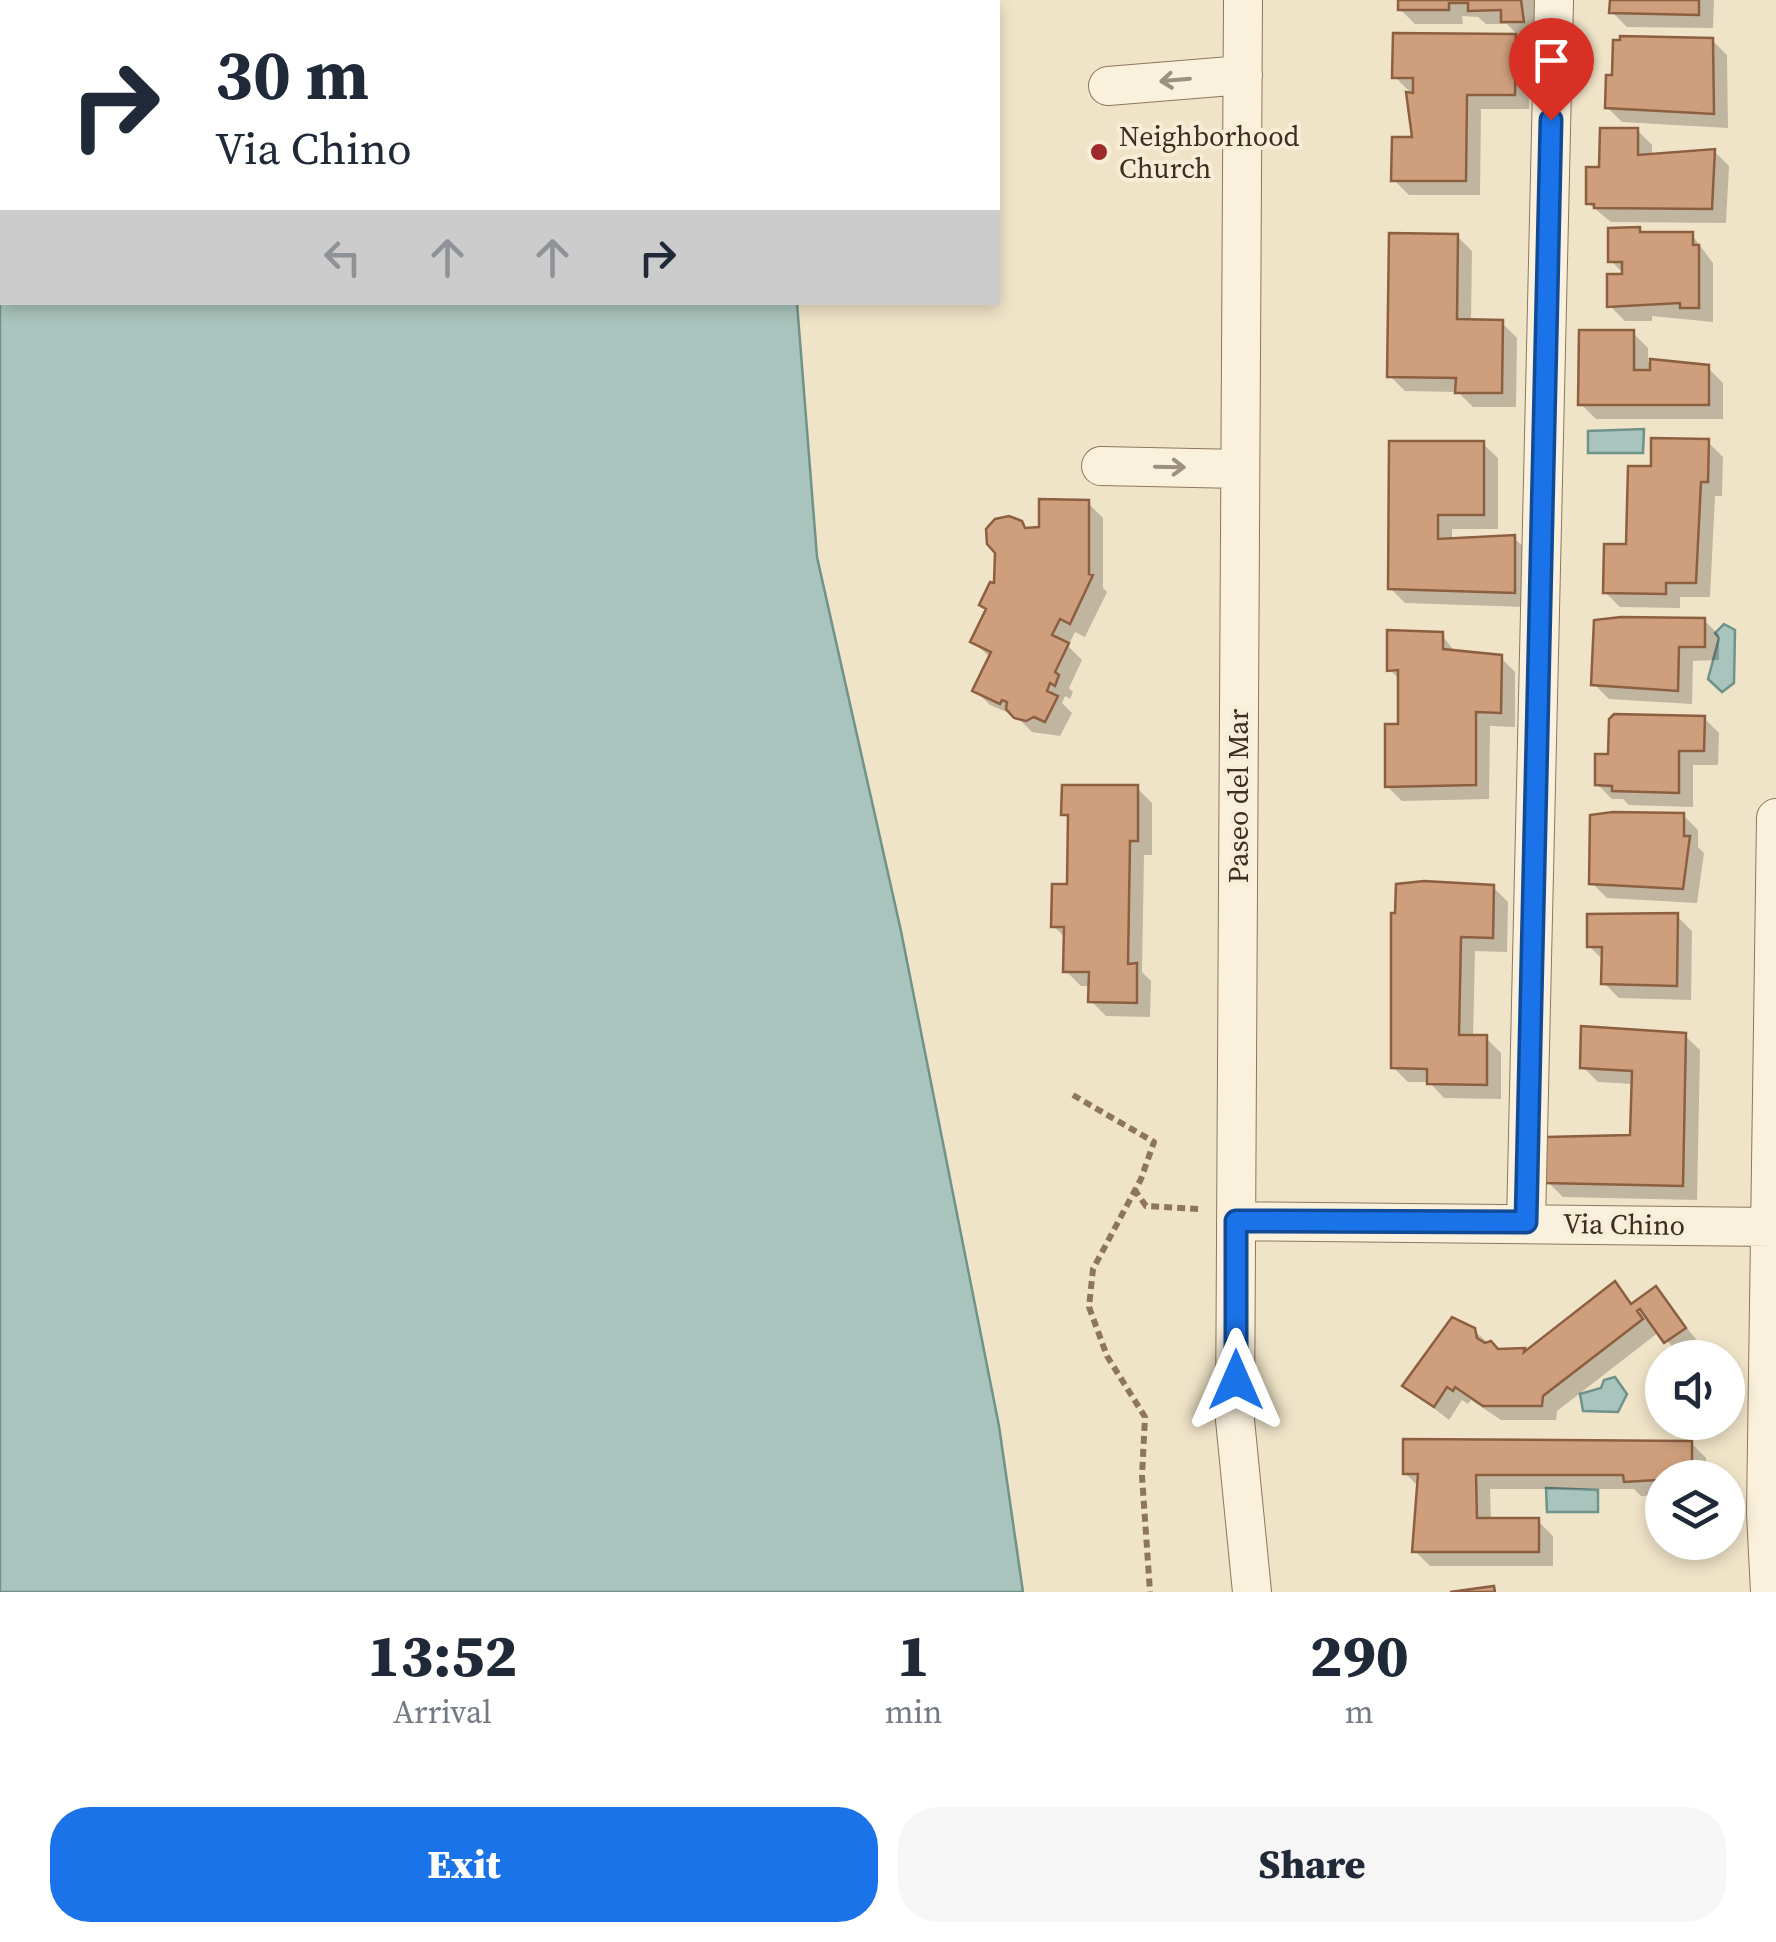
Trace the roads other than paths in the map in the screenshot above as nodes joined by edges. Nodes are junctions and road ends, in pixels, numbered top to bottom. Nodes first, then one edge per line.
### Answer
1 (1243, 0) edge
2 (1554, 0) edge
3 (1242, 75) junction
4 (1108, 86) dead end
5 (1101, 466) dead end
6 (1240, 469) junction
7 (1776, 818) edge
8 (1236, 1216) junction
9 (1526, 1222) junction
10 (1771, 1227) junction
11 (1252, 1592) edge
12 (1770, 1592) edge

1 - 3 street, Paseo del Mar
2 - 9 street
3 -> 4 street
3 - 6 street, Paseo del Mar
5 -> 6 street
6 - 8 street, Paseo del Mar
7 - 10 street
8 - 9 street, Via Chino
8 - 11 street, Paseo del Mar
9 - 10 street, Via Chino
10 - 12 street

